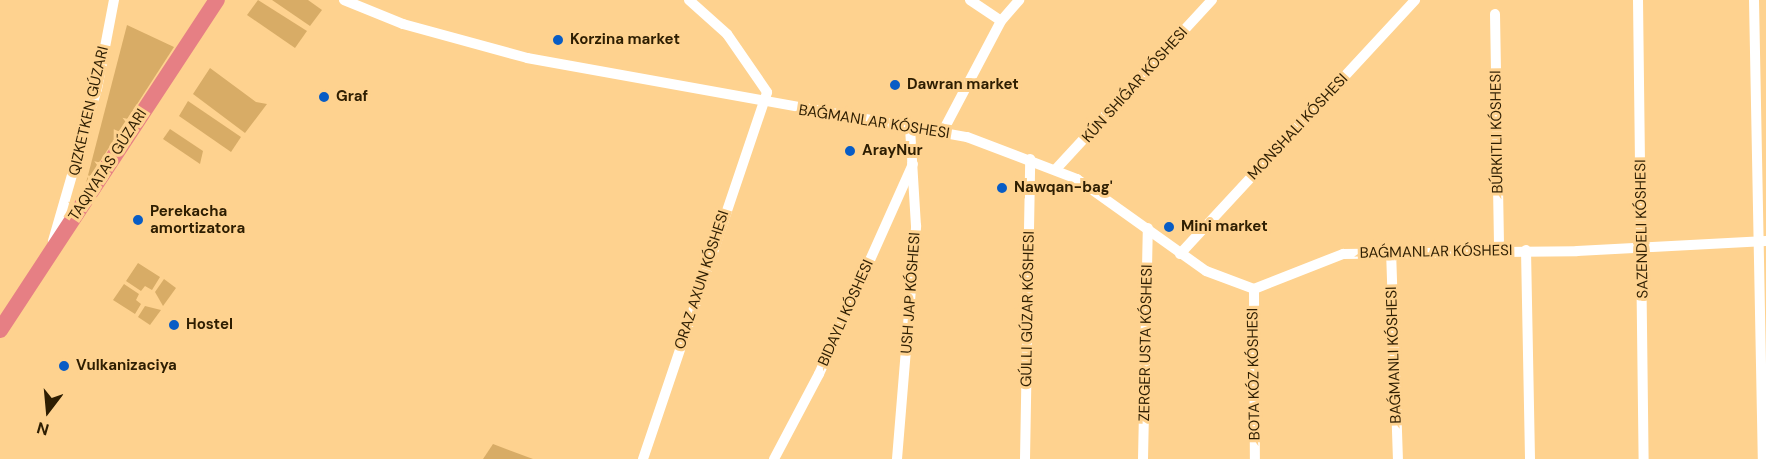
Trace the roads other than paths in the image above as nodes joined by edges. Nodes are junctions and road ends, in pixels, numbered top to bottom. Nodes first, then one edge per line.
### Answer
1 (114, 0) edge
2 (216, 0) edge
3 (344, 0) edge
4 (689, 0) edge
5 (970, 0) edge
6 (1019, 0) edge
7 (1212, 0) edge
8 (1415, 0) edge
9 (1638, 0) edge
10 (1754, 0) edge
11 (1495, 14) dead end
12 (1001, 21) junction
13 (764, 103) junction
14 (910, 127) junction
15 (943, 131) junction
16 (1030, 159) junction
17 (913, 164) junction
18 (1056, 169) junction
19 (1148, 228) junction
20 (1764, 241) edge
21 (1642, 247) junction
22 (1391, 250) junction
23 (1499, 250) junction
24 (1526, 250) junction
25 (1180, 254) junction
26 (48, 255) junction
27 (1254, 289) junction
28 (0, 330) edge
29 (643, 459) edge
30 (774, 459) edge
31 (897, 459) edge
32 (1025, 459) edge
33 (1143, 459) edge
34 (1255, 459) edge
35 (1398, 459) edge
36 (1530, 459) edge
37 (1644, 459) edge
38 (1763, 459) edge

1 - 26 street
2 - 26 highway
3 - 13 street, BAǴMANLAR KÓSHESI
4 - 13 street
5 - 12 street
6 - 12 street
7 - 18 street
8 - 25 street
9 - 21 street, SAZENDELI KÓSHESI
10 - 20 street
11 - 23 street, BÚRKITLI KÓSHESI
12 - 15 street
13 - 14 street, BAǴMANLAR KÓSHESI
13 - 29 street, ORAZ AXUN KÓSHESI
14 - 15 street, BAǴMANLAR KÓSHESI
14 - 17 street, USH JAP KÓSHESI
15 - 16 street, BAǴMANLAR KÓSHESI
16 - 18 street, BAǴMANLAR KÓSHESI
16 - 32 street, GÚLLI GÚZAR KÓSHESI
17 - 30 street
17 - 31 street, USH JAP KÓSHESI
18 - 19 street, BAǴMANLAR KÓSHESI
19 - 25 street, BAǴMANLAR KÓSHESI
19 - 33 street, ZERGER USTA KÓSHESI
20 - 21 street, BAǴMANLAR KÓSHESI
20 - 38 street
21 - 24 street, BAǴMANLAR KÓSHESI
21 - 37 street, SAZENDELI KÓSHESI
22 - 23 street, BAǴMANLAR KÓSHESI
22 - 27 street, BAǴMANLAR KÓSHESI
22 - 35 street
23 - 24 street, BAǴMANLAR KÓSHESI
24 - 36 street
25 - 27 street, BAǴMANLAR KÓSHESI
26 - 28 highway
27 - 34 street, BOTA KÓZ KÓSHESI

